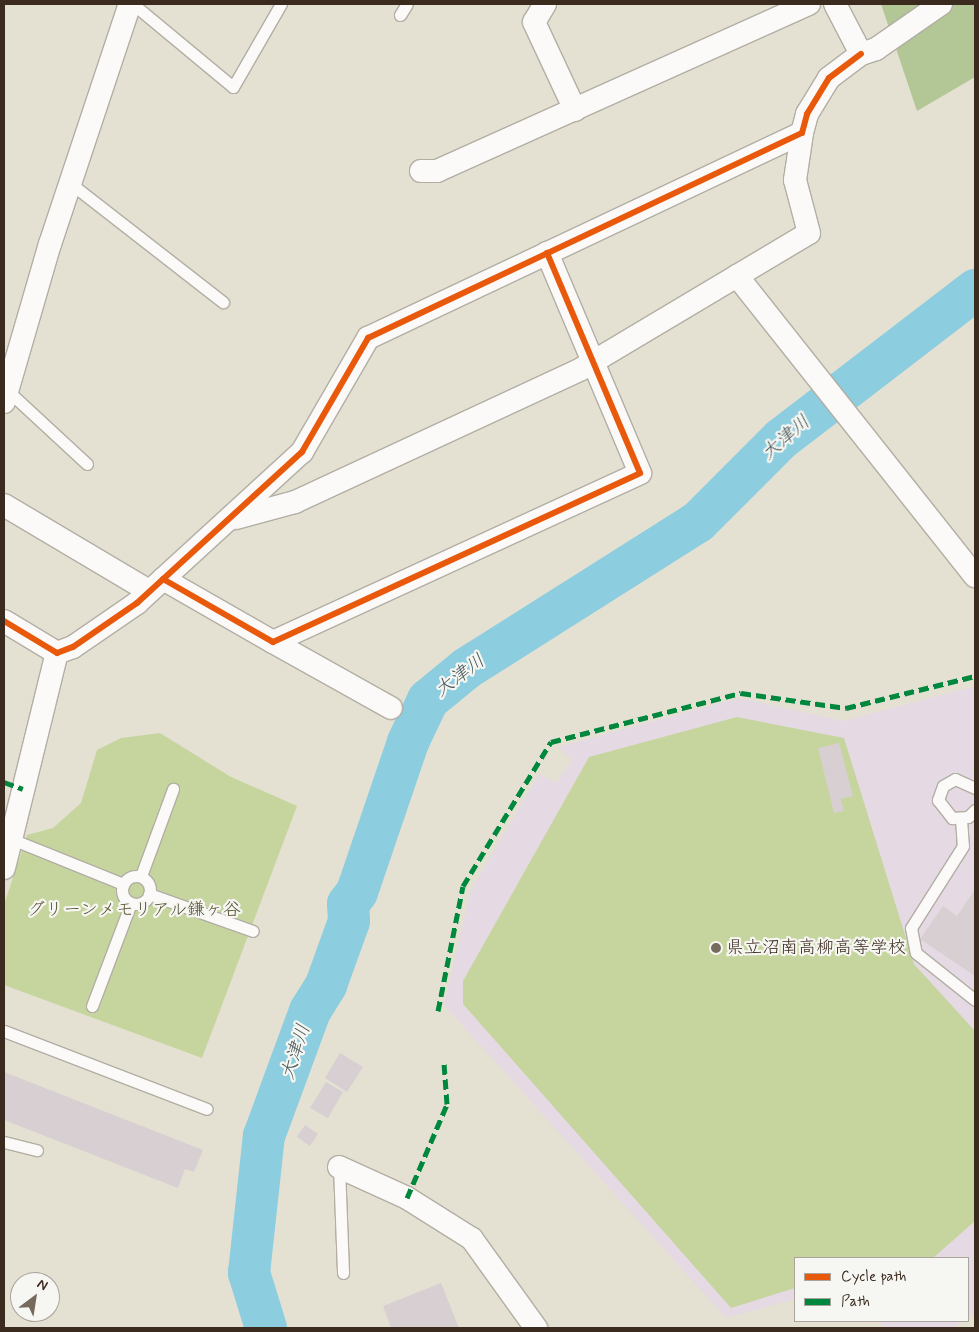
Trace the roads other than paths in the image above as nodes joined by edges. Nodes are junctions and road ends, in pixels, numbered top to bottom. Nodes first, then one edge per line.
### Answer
1 (132, 4) edge
2 (281, 4) edge
3 (407, 4) edge
4 (545, 4) edge
5 (809, 4) edge
6 (834, 4) edge
7 (941, 4) edge
8 (400, 15) dead end
9 (861, 54) junction
10 (575, 110) junction
11 (802, 134) junction
12 (421, 170) dead end
13 (70, 183) junction
14 (547, 254) junction
15 (737, 276) junction
16 (223, 302) dead end
17 (595, 359) junction
18 (6, 396) edge
19 (87, 464) dead end
20 (4, 505) edge
21 (233, 519) junction
22 (975, 576) edge
23 (156, 585) junction
24 (4, 621) edge
25 (273, 642) junction
26 (57, 652) junction
27 (390, 708) dead end
28 (973, 781) edge
29 (173, 789) dead end
30 (975, 810) edge
31 (961, 819) junction
32 (14, 840) junction
33 (4, 868) edge
34 (141, 876) junction
35 (123, 884) junction
36 (149, 894) junction
37 (131, 902) junction
38 (253, 931) dead end
39 (975, 1000) edge
40 (92, 1006) dead end
41 (4, 1031) edge
42 (206, 1109) dead end
43 (4, 1142) edge
44 (37, 1150) dead end
45 (339, 1167) joint
46 (343, 1273) dead end
47 (536, 1328) edge

1 - 2 lane
1 - 13 street
3 - 8 lane
4 - 10 street
5 - 10 street
6 - 9 street
7 - 9 street
9 - 11 street
10 - 12 street
11 - 14 street
11 - 15 street
13 - 16 lane
13 - 18 street
14 - 17 street
14 - 21 street
15 - 17 street
15 - 22 street
17 - 21 street
17 - 25 street
18 - 19 lane
20 - 23 street
21 - 23 street
23 - 25 street
23 - 26 street
24 - 26 street
25 - 27 street
26 - 32 street
28 - 31 lane
29 - 34 lane
30 - 31 lane
31 - 39 lane
32 - 33 street
32 - 35 lane
34 - 35 lane
34 - 36 lane
35 - 37 lane
36 - 37 lane
36 - 38 lane
37 - 40 lane
41 - 42 lane
43 - 44 lane
45 - 46 lane
45 - 47 street

